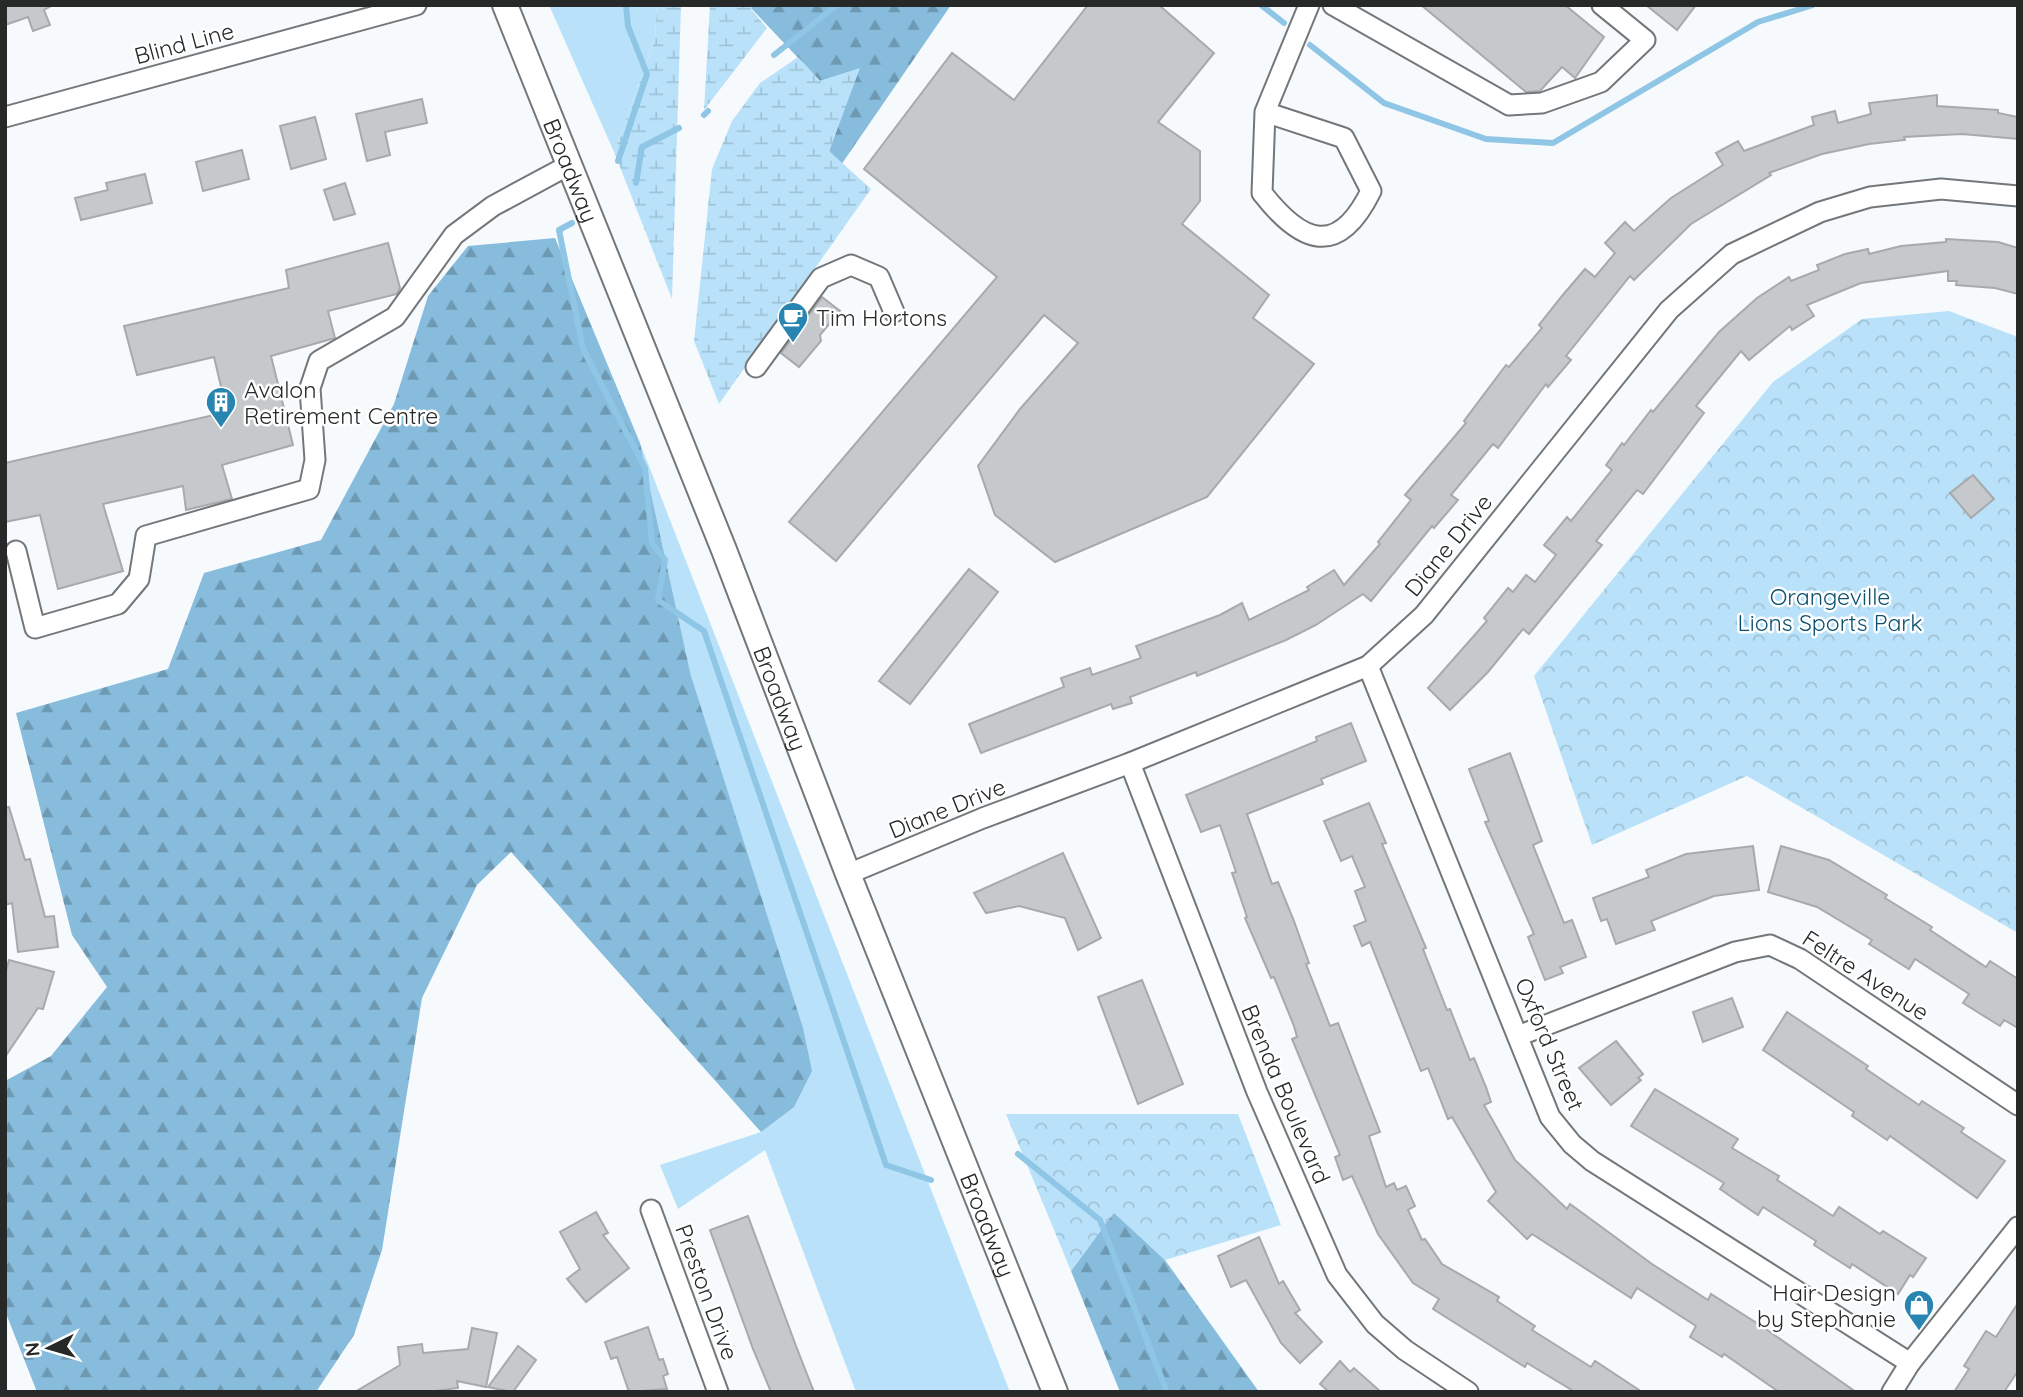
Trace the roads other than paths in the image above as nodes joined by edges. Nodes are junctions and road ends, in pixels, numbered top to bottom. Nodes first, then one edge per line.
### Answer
1 (416, 5) edge
2 (505, 5) edge
3 (1309, 5) edge
4 (1333, 5) edge
5 (1602, 5) edge
6 (1265, 112) junction
7 (5, 117) edge
8 (569, 164) junction
9 (2018, 196) edge
10 (894, 312) dead end
11 (756, 367) dead end
12 (16, 551) dead end
13 (1368, 666) junction
14 (1130, 764) junction
15 (848, 874) junction
16 (1518, 1037) junction
17 (2018, 1105) edge
18 (651, 1210) dead end
19 (2018, 1227) edge
20 (1910, 1363) junction
21 (718, 1392) edge
22 (1055, 1392) edge
23 (1468, 1392) edge
24 (1892, 1392) edge

1 - 7 street, Blind Line
2 - 8 main road, Broadway
3 - 6 street
4 - 5 street
6 - 6 street
8 - 12 street
8 - 15 main road, Broadway
9 - 13 street, Diane Drive
10 - 11 street
13 - 14 street, Diane Drive
13 - 16 street, Oxford Street
14 - 15 street, Diane Drive
14 - 23 street, Brenda Boulevard
15 - 22 main road, Broadway
16 - 17 street, Feltre Avenue
16 - 20 street, Oxford Street
18 - 21 street, Preston Drive
19 - 20 street
20 - 24 street

